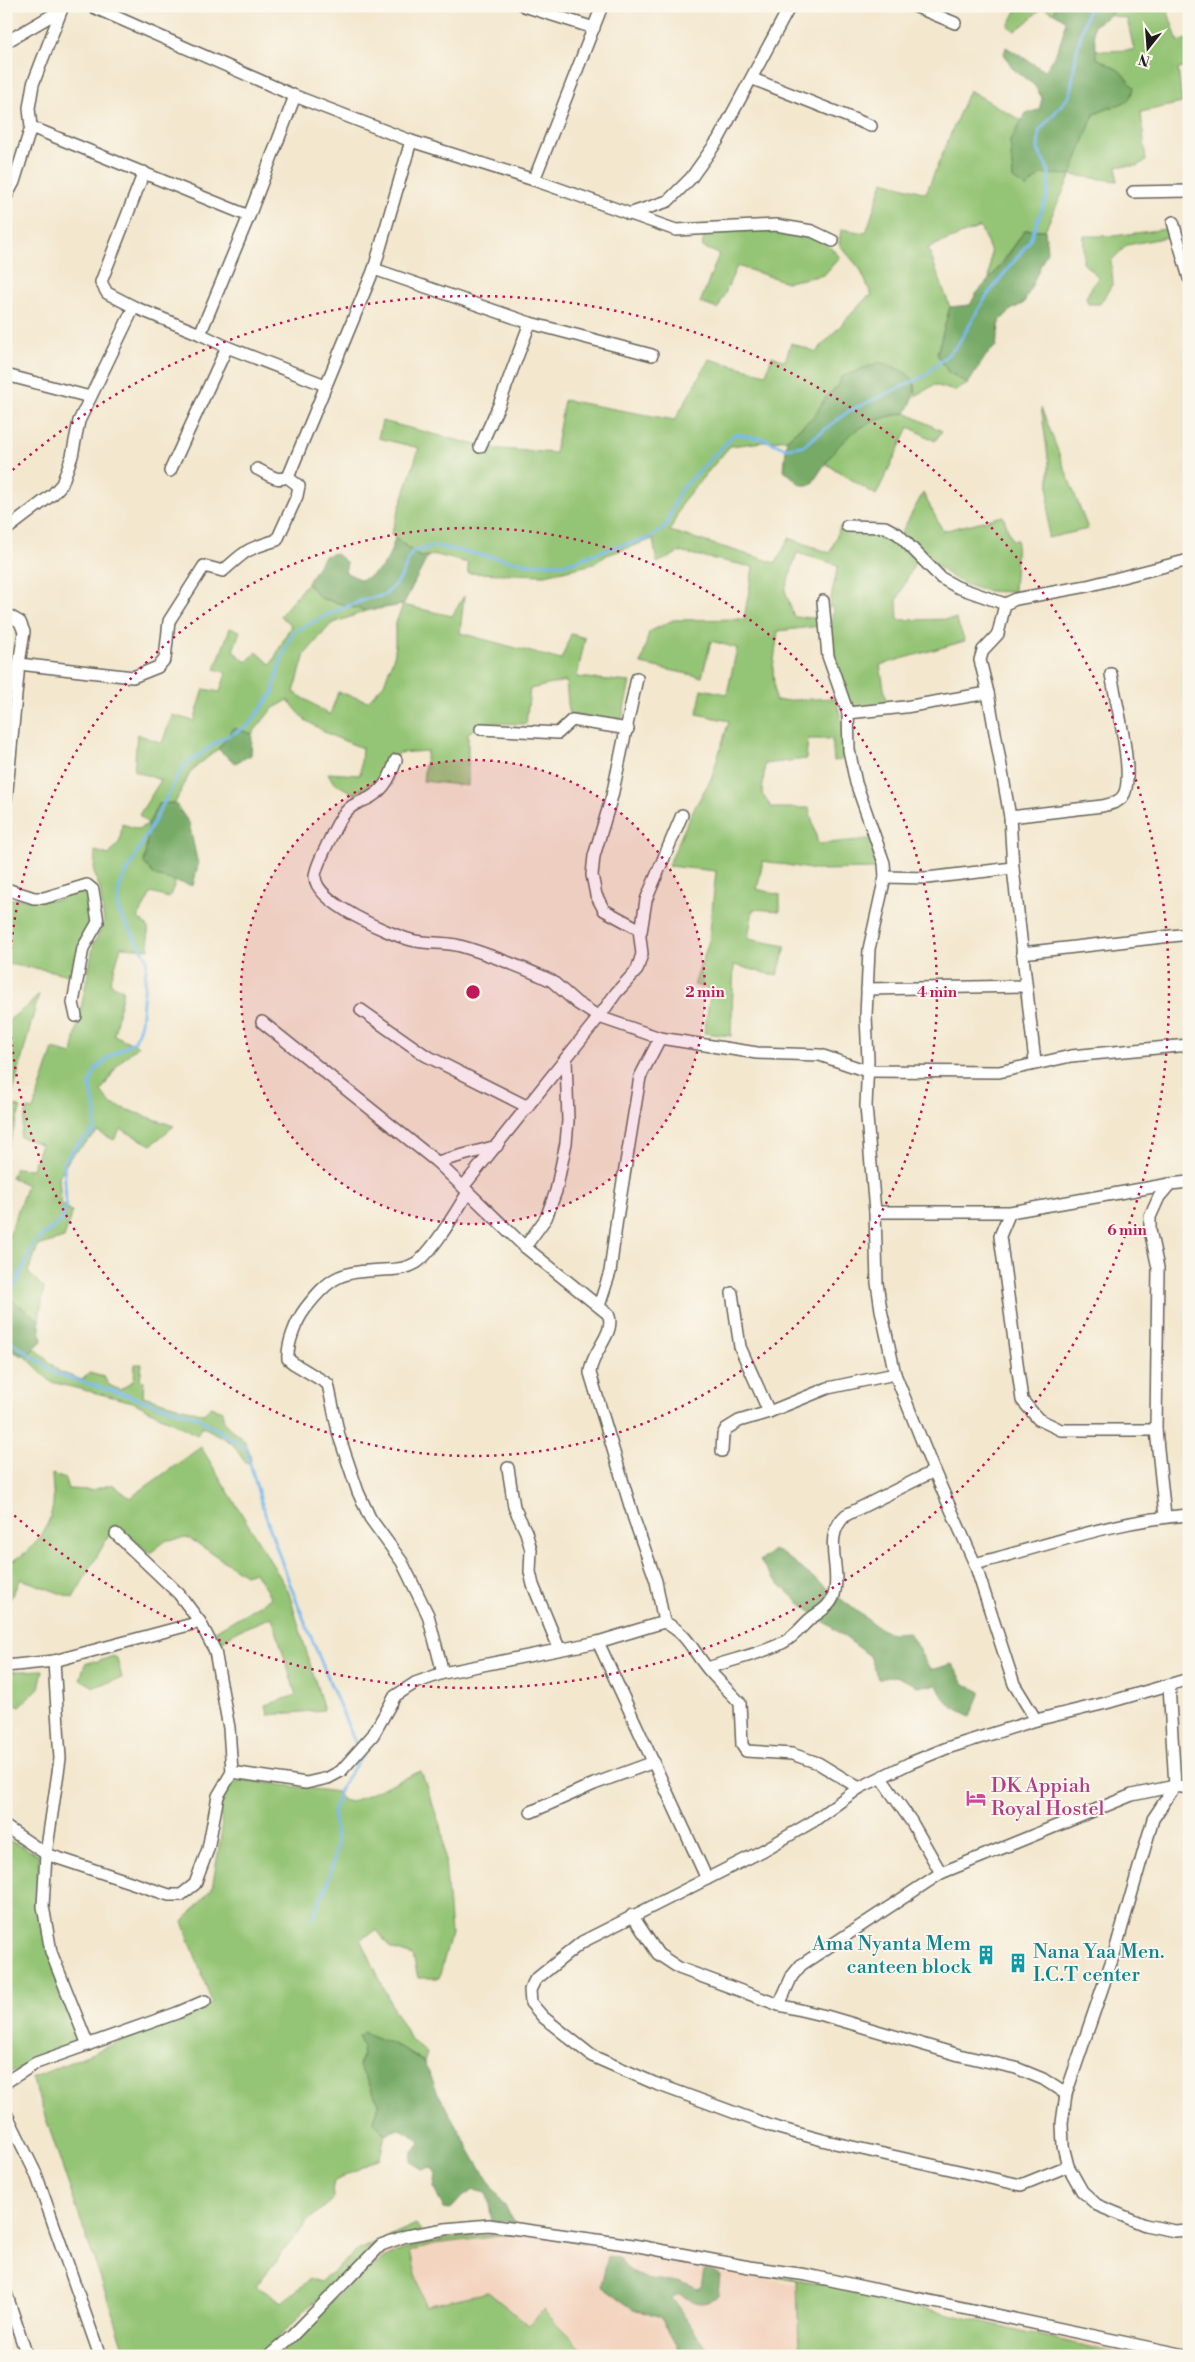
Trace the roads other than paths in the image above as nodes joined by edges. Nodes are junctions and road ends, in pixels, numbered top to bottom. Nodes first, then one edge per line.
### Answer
1 (91, 6) edge
2 (524, 6) edge
3 (602, 6) edge
4 (790, 6) edge
5 (914, 6) edge
6 (62, 8) edge
7 (955, 23) dead end
8 (594, 28) junction
9 (6, 42) edge
10 (753, 79) junction
11 (295, 96) junction
12 (871, 126) dead end
13 (31, 127) junction
14 (411, 142) junction
15 (144, 172) junction
16 (534, 180) junction
17 (1189, 191) edge
18 (1133, 192) dead end
19 (6, 197) edge
20 (629, 214) junction
21 (249, 216) junction
22 (1173, 222) dead end
23 (833, 241) dead end
24 (374, 269) junction
25 (1189, 278) edge
26 (134, 307) junction
27 (530, 323) junction
28 (200, 334) junction
29 (228, 347) junction
30 (652, 355) dead end
31 (6, 375) edge
32 (325, 385) junction
33 (90, 396) junction
34 (480, 447) dead end
35 (257, 469) dead end
36 (170, 470) dead end
37 (287, 477) junction
38 (847, 526) dead end
39 (6, 530) edge
40 (1189, 560) edge
41 (823, 601) dead end
42 (1005, 604) junction
43 (6, 614) edge
44 (19, 664) junction
45 (1111, 674) dead end
46 (637, 678) dead end
47 (988, 693) junction
48 (848, 713) junction
49 (481, 729) dead end
50 (628, 729) junction
51 (396, 760) dead end
52 (6, 800) edge
53 (682, 815) dead end
54 (1010, 817) junction
55 (1012, 868) junction
56 (885, 877) junction
57 (6, 889) edge
58 (641, 932) junction
59 (1189, 934) edge
60 (1022, 953) junction
61 (1026, 986) junction
62 (867, 989) junction
63 (361, 1010) dead end
64 (76, 1016) dead end
65 (599, 1018) junction
66 (262, 1022) dead end
67 (660, 1038) junction
68 (1189, 1045) edge
69 (566, 1058) junction
70 (1035, 1062) junction
71 (867, 1071) junction
72 (528, 1107) junction
73 (497, 1146) junction
74 (437, 1162) junction
75 (1189, 1182) edge
76 (1170, 1184) junction
77 (466, 1189) junction
78 (875, 1212) junction
79 (1010, 1212) junction
80 (525, 1247) junction
81 (732, 1293) dead end
82 (599, 1306) junction
83 (895, 1374) junction
84 (769, 1412) junction
85 (1156, 1430) junction
86 (722, 1450) dead end
87 (508, 1468) dead end
88 (934, 1472) junction
89 (1189, 1515) edge
90 (1166, 1516) junction
91 (116, 1534) dead end
92 (975, 1564) junction
93 (200, 1622) junction
94 (664, 1622) junction
95 (598, 1642) junction
96 (559, 1648) junction
97 (54, 1661) junction
98 (6, 1666) edge
99 (708, 1668) junction
100 (442, 1673) junction
101 (1189, 1679) edge
102 (1169, 1685) junction
103 (1036, 1720) junction
104 (654, 1762) junction
105 (232, 1772) junction
106 (881, 1778) junction
107 (1175, 1786) junction
108 (859, 1788) junction
109 (1189, 1788) edge
110 (531, 1812) dead end
111 (6, 1827) edge
112 (46, 1854) junction
113 (941, 1873) junction
114 (707, 1879) junction
115 (632, 1915) junction
116 (204, 2001) dead end
117 (780, 2005) junction
118 (88, 2045) junction
119 (6, 2082) edge
120 (1066, 2094) junction
121 (6, 2113) edge
122 (1068, 2166) junction
123 (1189, 2230) edge
124 (6, 2293) edge
125 (27, 2356) edge
126 (100, 2356) edge
127 (269, 2356) edge
128 (1189, 2356) edge

1 - 11 street
2 - 8 street
3 - 8 street
4 - 10 street
5 - 7 street
6 - 9 street
6 - 13 street
8 - 16 street
10 - 12 street
10 - 20 street
11 - 14 street
11 - 21 street
13 - 15 street
13 - 19 street
14 - 16 street
14 - 24 street
15 - 21 street
15 - 26 street
16 - 20 street
17 - 18 street
20 - 23 street
21 - 28 street
22 - 25 street
24 - 27 street
24 - 32 street
26 - 28 street
26 - 33 street
27 - 30 street
27 - 34 street
28 - 29 street
29 - 32 street
29 - 36 street
31 - 33 street
32 - 37 street
33 - 39 street
35 - 37 street
37 - 44 street
38 - 42 street
40 - 42 street
41 - 48 street
42 - 47 street
43 - 44 street
44 - 52 street
45 - 54 street
46 - 50 street
47 - 48 street
47 - 54 street
48 - 56 street
49 - 50 street
50 - 58 street
51 - 65 street
53 - 58 street
54 - 55 street
55 - 56 street
55 - 60 street
56 - 62 street
57 - 64 street
58 - 65 street
59 - 60 street
60 - 61 street
61 - 62 street
61 - 70 street
62 - 71 street
63 - 72 street
65 - 67 street
65 - 69 street
66 - 74 street
67 - 71 street
67 - 82 street
68 - 70 street
69 - 72 street
69 - 80 street
70 - 71 street
71 - 78 street
72 - 73 street
73 - 74 street
73 - 77 street
74 - 77 street
75 - 76 street
76 - 79 street
76 - 85 street
77 - 80 street
77 - 100 street
78 - 79 street
78 - 83 street
79 - 85 street
80 - 82 street
81 - 84 street
82 - 94 street
83 - 84 street
83 - 88 street
84 - 86 street
85 - 90 street
87 - 96 street
88 - 92 street
88 - 99 street
89 - 90 street
90 - 92 street
91 - 93 street
92 - 103 street
93 - 97 street
93 - 105 street
94 - 95 street
94 - 99 street
95 - 96 street
95 - 104 street
96 - 100 street
97 - 98 street
97 - 112 street
99 - 108 street
100 - 105 street
101 - 102 street
102 - 103 street
102 - 107 street
103 - 106 street
104 - 110 street
104 - 114 street
105 - 112 street
106 - 108 street
106 - 113 street
107 - 109 street
107 - 113 street
107 - 120 street
108 - 114 street
111 - 112 street
112 - 118 street
113 - 117 street
114 - 115 street
115 - 117 street
115 - 122 street
116 - 118 street
117 - 120 street
118 - 119 street
120 - 122 street
121 - 126 street
122 - 123 street
124 - 125 street
127 - 128 street

